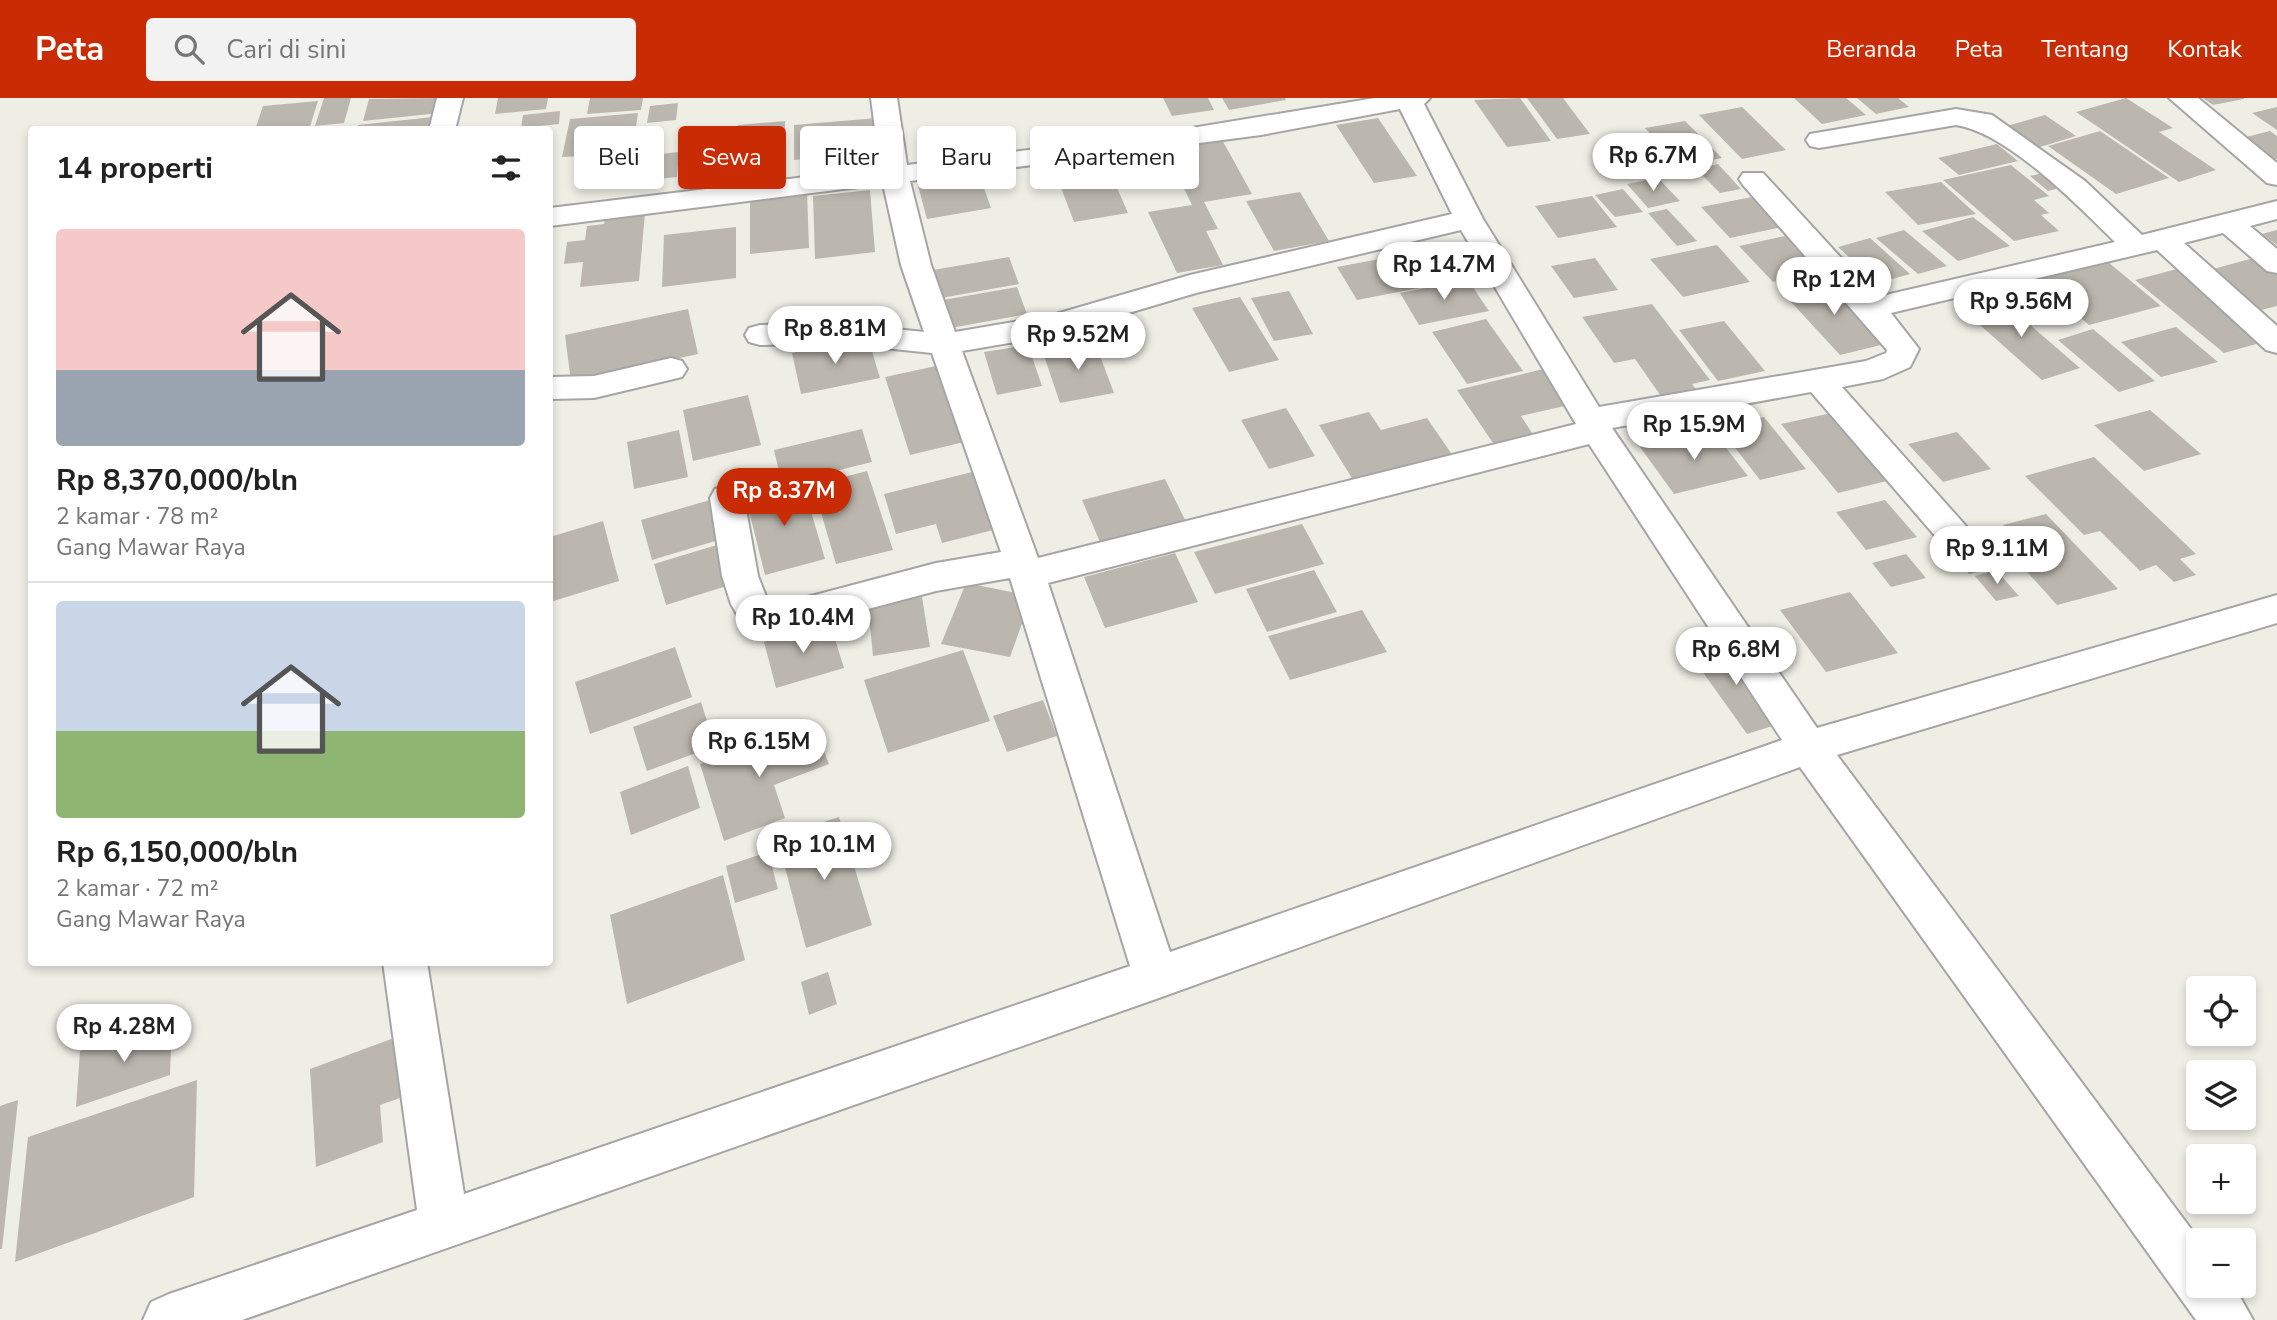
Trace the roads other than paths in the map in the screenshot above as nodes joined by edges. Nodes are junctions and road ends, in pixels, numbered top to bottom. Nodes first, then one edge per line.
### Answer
1 (450, 98) edge
2 (884, 98) edge
3 (1411, 98) edge
4 (2182, 98) edge
5 (443, 126) edge
6 (888, 126) edge
7 (1819, 140) dead end
8 (903, 174) edge
9 (2277, 177) edge
10 (1753, 179) dead end
11 (800, 187) edge
12 (898, 189) edge
13 (2277, 209) edge
14 (553, 217) edge
15 (1469, 219) junction
16 (2228, 222) junction
17 (2148, 242) junction
18 (2277, 264) edge
19 (1872, 310) junction
20 (760, 335) dead end
21 (2277, 342) edge
22 (942, 344) junction
23 (671, 369) dead end
24 (1818, 380) junction
25 (553, 389) edge
26 (1593, 425) junction
27 (727, 498) dead end
28 (1961, 543) dead end
29 (1024, 568) junction
30 (2277, 609) edge
31 (1808, 747) junction
32 (406, 966) edge
33 (1156, 978) junction
34 (444, 1225) junction
35 (2186, 1264) edge
36 (2211, 1298) edge
37 (169, 1320) edge
38 (2227, 1320) edge

1 - 5 street
2 - 6 street
3 - 8 street
3 - 15 street
4 - 9 street
7 - 17 street
10 - 19 street
11 - 14 street
12 - 22 street
13 - 16 street
15 - 22 street
15 - 26 street
16 - 17 street
16 - 18 street
17 - 19 street
17 - 21 street
19 - 24 street
20 - 22 street
22 - 29 street
23 - 25 street
24 - 26 street
24 - 28 street
26 - 29 street
26 - 31 street
27 - 29 street
29 - 33 street
30 - 31 street
31 - 33 street
31 - 35 street
32 - 34 street
33 - 34 street
34 - 37 street
36 - 38 street

